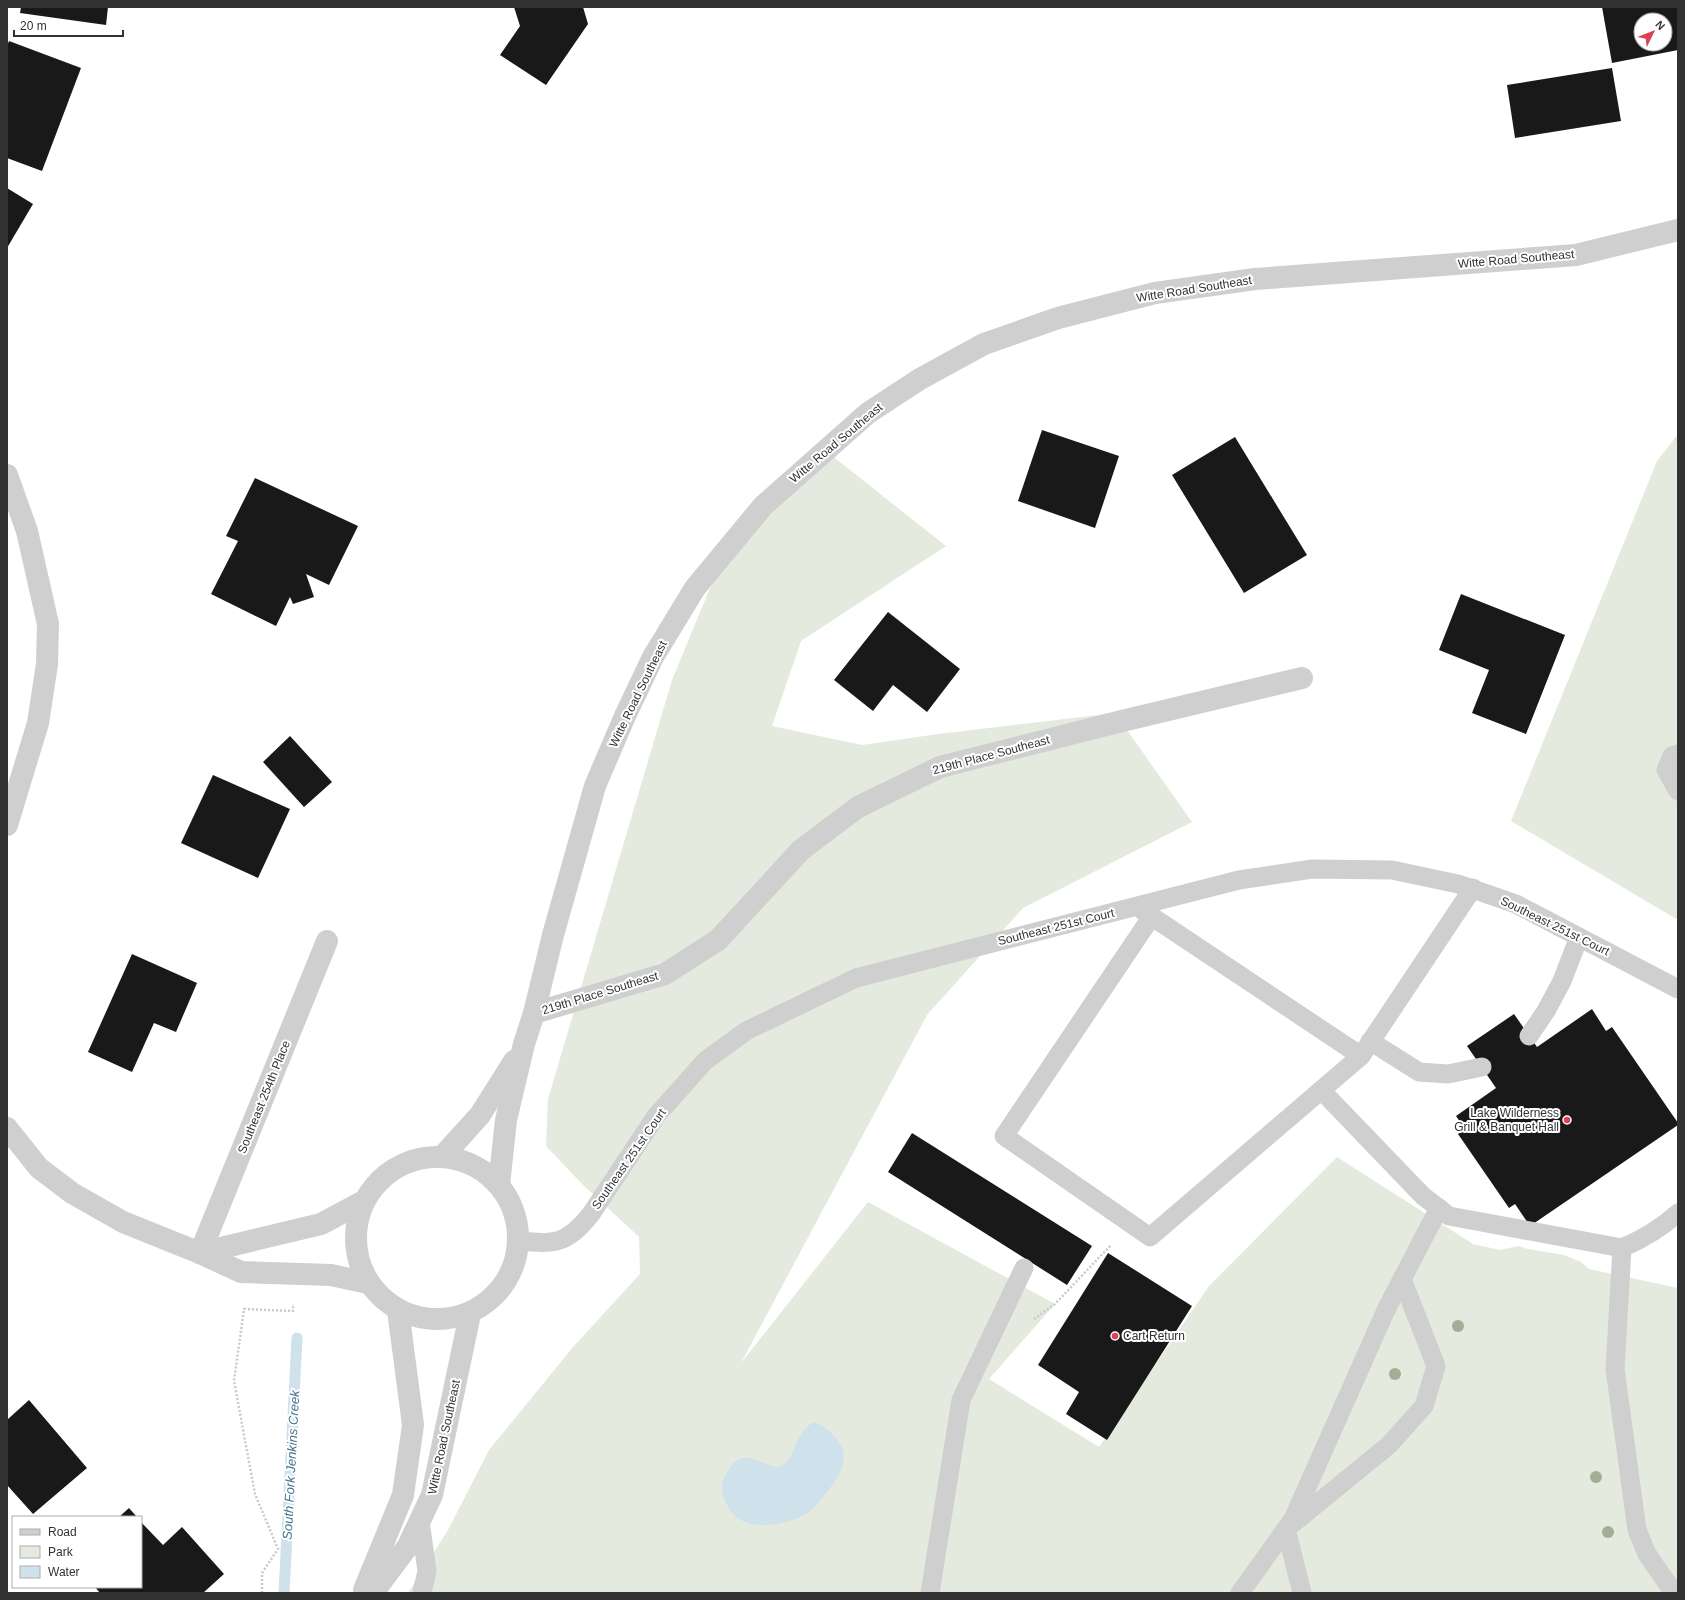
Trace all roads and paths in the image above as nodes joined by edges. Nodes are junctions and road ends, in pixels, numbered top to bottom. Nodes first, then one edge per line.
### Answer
1 (1678, 230) edge
2 (7, 475) edge
3 (1302, 678) dead end
4 (1678, 754) edge
5 (1678, 791) edge
6 (7, 825) edge
7 (1473, 888) junction
8 (1136, 906) junction
9 (1152, 916) junction
10 (1579, 937) junction
11 (327, 941) dead end
12 (1678, 990) edge
13 (534, 1013) junction
14 (1529, 1036) dead end
15 (524, 1044) junction
16 (1366, 1049) junction
17 (1482, 1067) dead end
18 (1321, 1090) junction
19 (7, 1128) edge
20 (442, 1157) junction
21 (498, 1185) junction
22 (364, 1201) junction
23 (1439, 1208) junction
24 (1678, 1213) edge
25 (1131, 1223) junction
26 (518, 1241) junction
27 (1622, 1248) junction
28 (200, 1253) junction
29 (1024, 1268) dead end
30 (295, 1274) junction
31 (1402, 1279) junction
32 (368, 1283) junction
33 (398, 1310) junction
34 (470, 1314) junction
35 (1029, 1322) dead end
36 (420, 1521) junction
37 (1286, 1529) junction
38 (262, 1593) edge
39 (363, 1593) edge
40 (373, 1593) edge
41 (422, 1593) edge
42 (930, 1593) edge
43 (1240, 1593) edge
44 (1302, 1593) edge
45 (1674, 1593) edge

1 - 13 street, Witte Road Southeast
2 - 6 street
3 - 13 street, 219th Place Southeast
4 - 5 lane
7 - 8 lane, Southeast 251st Court
7 - 10 lane, Southeast 251st Court
7 - 16 lane
8 - 9 lane
8 - 26 lane, Southeast 251st Court
9 - 16 lane
9 - 25 lane
10 - 12 lane, Southeast 251st Court
10 - 14 lane
11 - 28 street, Southeast 254th Place
13 - 15 street, Witte Road Southeast
15 - 20 street, Witte Road Southeast
15 - 21 street, Witte Road Southeast
16 - 17 lane
16 - 18 lane
18 - 23 lane
18 - 25 lane
19 - 28 street
20 - 21 street
20 - 22 street
21 - 26 street
22 - 28 street
22 - 32 street
23 - 27 lane
23 - 31 lane
24 - 27 lane
25 - 35 path
26 - 34 street
27 - 45 lane
28 - 30 street
29 - 42 lane
30 - 32 street
30 - 38 path
31 - 37 lane
31 - 37 lane
32 - 33 street
33 - 34 street
33 - 39 street
34 - 36 street, Witte Road Southeast
36 - 40 street, Witte Road Southeast
36 - 41 lane
37 - 43 lane
37 - 44 lane

